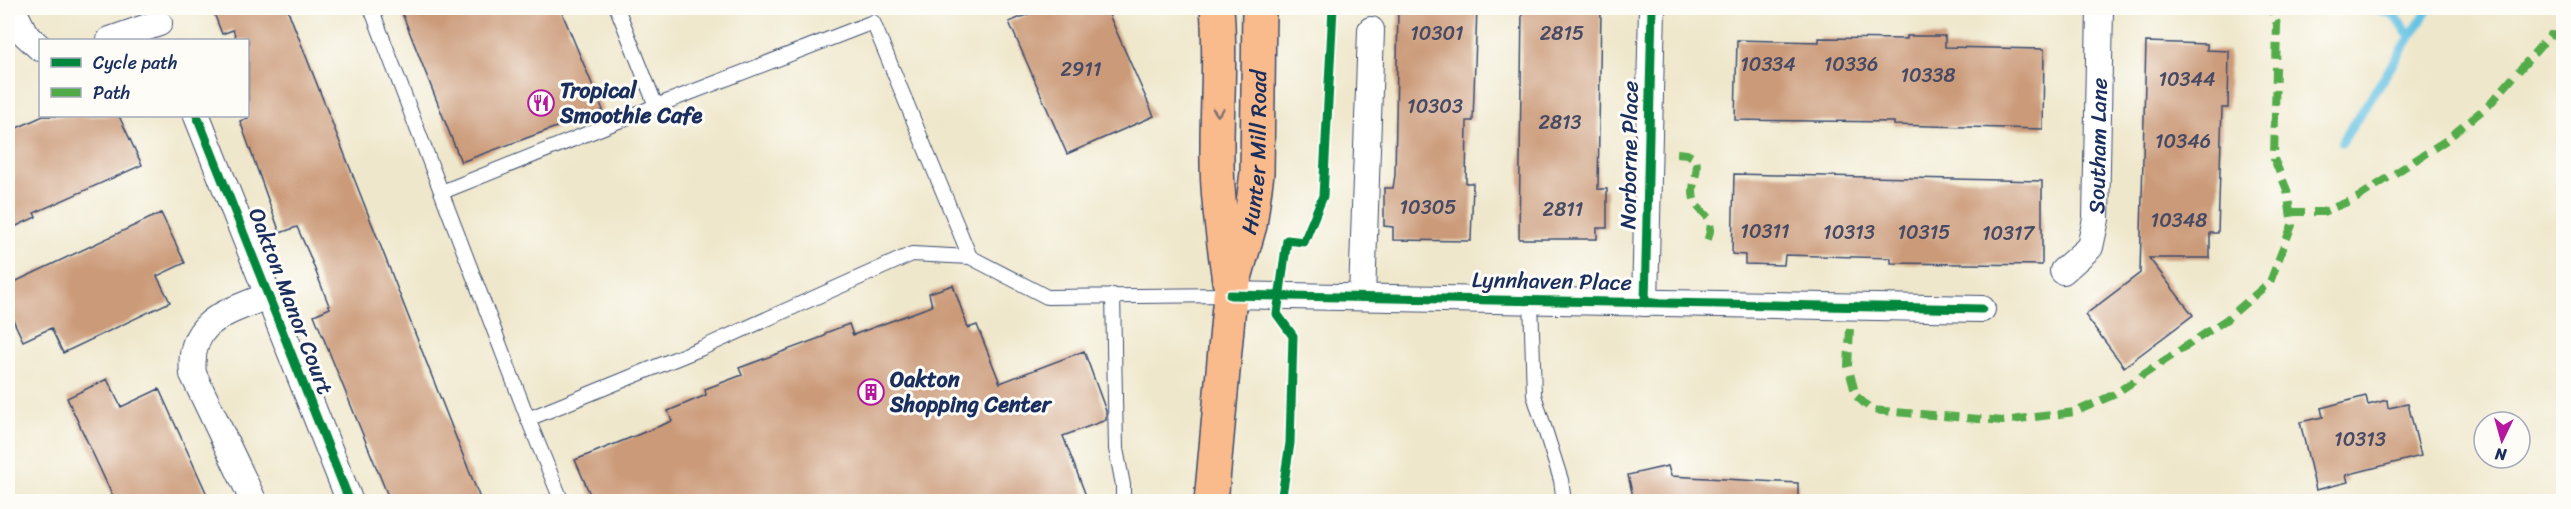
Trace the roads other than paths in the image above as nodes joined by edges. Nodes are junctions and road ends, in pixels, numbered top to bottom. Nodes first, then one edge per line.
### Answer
1 (12, 8) edge
2 (371, 8) edge
3 (617, 8) edge
4 (1217, 8) edge
5 (1259, 8) edge
6 (1652, 8) edge
7 (2100, 8) edge
8 (160, 24) edge
9 (1371, 30) dead end
10 (113, 39) edge
11 (39, 47) edge
12 (656, 106) junction
13 (196, 117) edge
14 (442, 192) junction
15 (970, 257) junction
16 (2063, 271) dead end
17 (1113, 295) junction
18 (1230, 295) junction
19 (267, 296) junction
20 (1362, 297) junction
21 (1531, 300) junction
22 (1645, 303) junction
23 (1982, 309) dead end
24 (528, 419) junction
25 (254, 501) edge
26 (350, 501) edge
27 (562, 501) edge
28 (1123, 501) edge
29 (1211, 501) edge
30 (1564, 501) edge

1 - 11 street
2 - 14 lane
3 - 12 lane
4 -> 18 main road, Hunter Mill Road
5 - 18 main road, Hunter Mill Road
6 - 22 street, Norborne Place
7 - 16 street, Southam Lane
8 - 10 street
9 - 20 street
12 - 14 lane
12 - 15 lane
13 - 19 street, Oakton Manor Court
14 - 24 lane
15 - 17 lane
15 - 24 lane
17 - 18 lane
17 - 28 lane
18 - 20 street, Lynnhaven Place
18 - 29 main road, Hunter Mill Road
19 - 25 street
19 - 26 street, Oakton Manor Court
20 - 21 street, Lynnhaven Place
21 - 22 street, Lynnhaven Place
21 - 30 lane
22 - 23 street, Lynnhaven Place
24 - 27 lane

